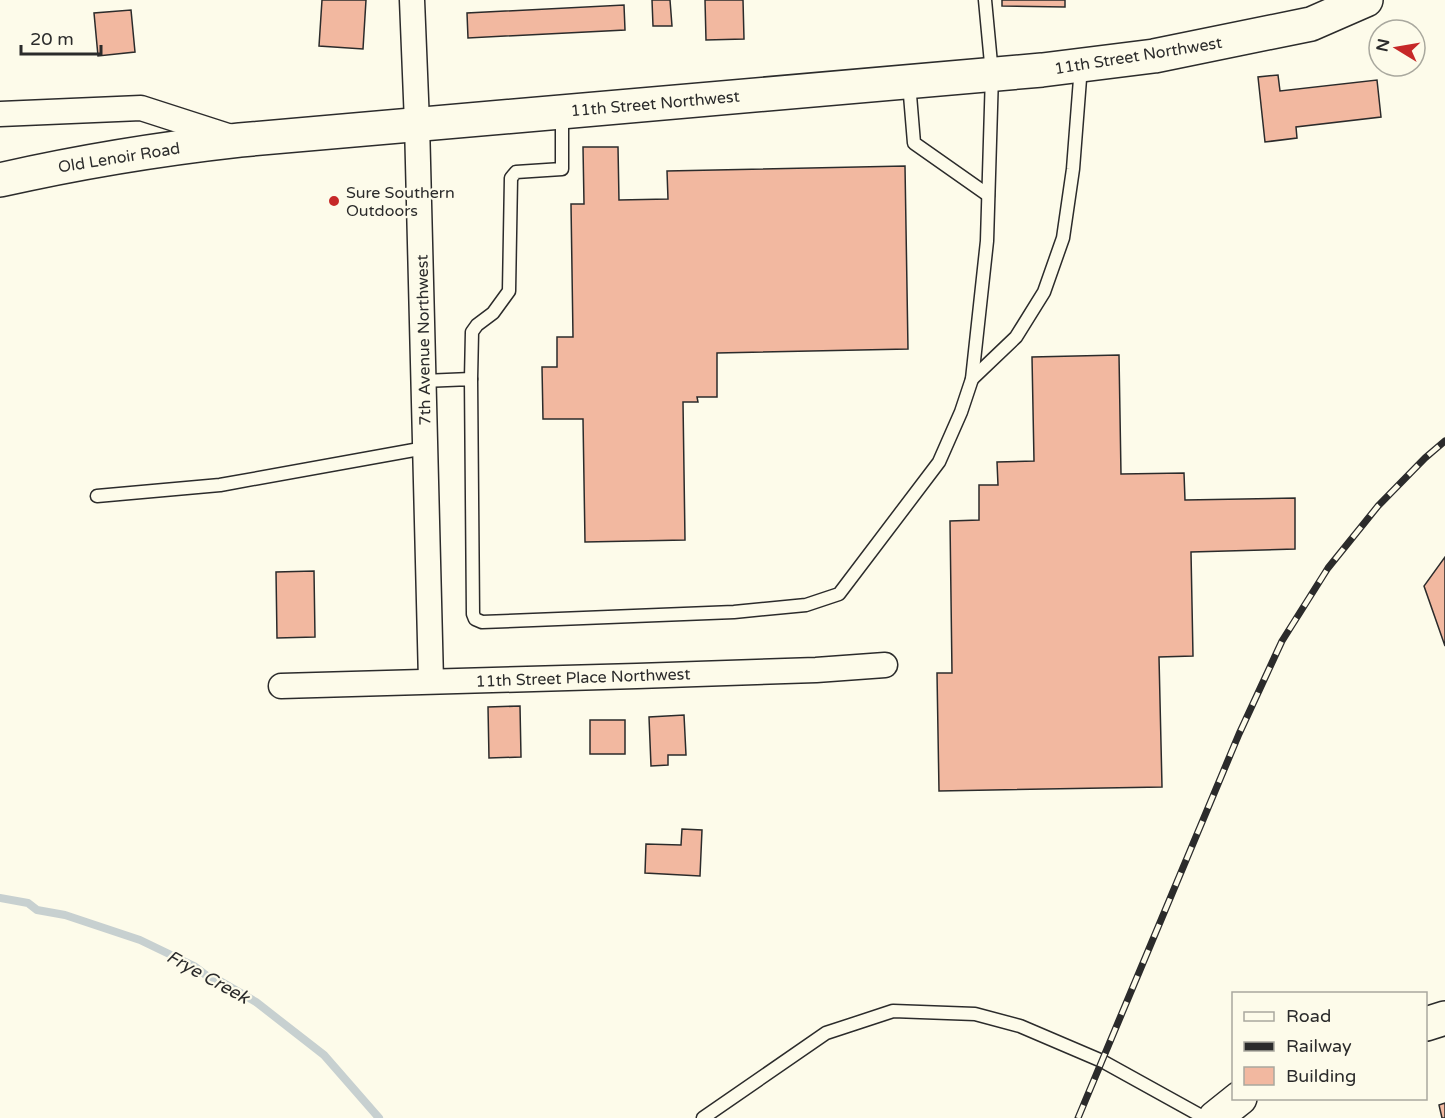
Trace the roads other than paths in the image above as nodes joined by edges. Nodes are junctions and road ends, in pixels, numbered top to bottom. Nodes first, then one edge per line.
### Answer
1 (412, 0) edge
2 (985, 0) edge
3 (1366, 0) edge
4 (1082, 65) junction
5 (992, 74) junction
6 (909, 82) junction
7 (562, 111) junction
8 (0, 114) edge
9 (417, 123) junction
10 (240, 140) junction
11 (0, 180) edge
12 (988, 195) junction
13 (471, 379) junction
14 (972, 379) junction
15 (423, 381) junction
16 (425, 448) junction
17 (97, 496) dead end
18 (885, 665) dead end
19 (431, 681) junction
20 (280, 686) dead end
21 (1445, 1018) edge
22 (1427, 1023) edge
23 (1238, 1100) edge
24 (703, 1118) edge
25 (1205, 1118) edge
26 (1215, 1118) edge

1 - 9 street, 7th Avenue Northwest
2 - 5 lane
3 - 4 main road, 11th Street Northwest
4 - 5 main road, 11th Street Northwest
4 - 14 lane
5 - 6 main road, 11th Street Northwest
5 - 12 lane
6 - 7 main road, 11th Street Northwest
6 - 12 lane
7 - 9 main road, 11th Street Northwest
7 - 13 lane
8 - 10 street, 11th Street Northwest
9 - 10 main road, 11th Street Northwest
9 - 15 street, 7th Avenue Northwest
10 - 11 main road, Old Lenoir Road
12 - 14 lane
13 - 14 lane
13 - 15 lane
15 - 16 street, 7th Avenue Northwest
16 - 17 lane
16 - 19 street, 7th Avenue Northwest
18 - 19 street, 11th Street Place Northwest
19 - 20 street, 11th Street Place Northwest
21 - 22 main road
23 - 26 main road
24 - 25 lane

